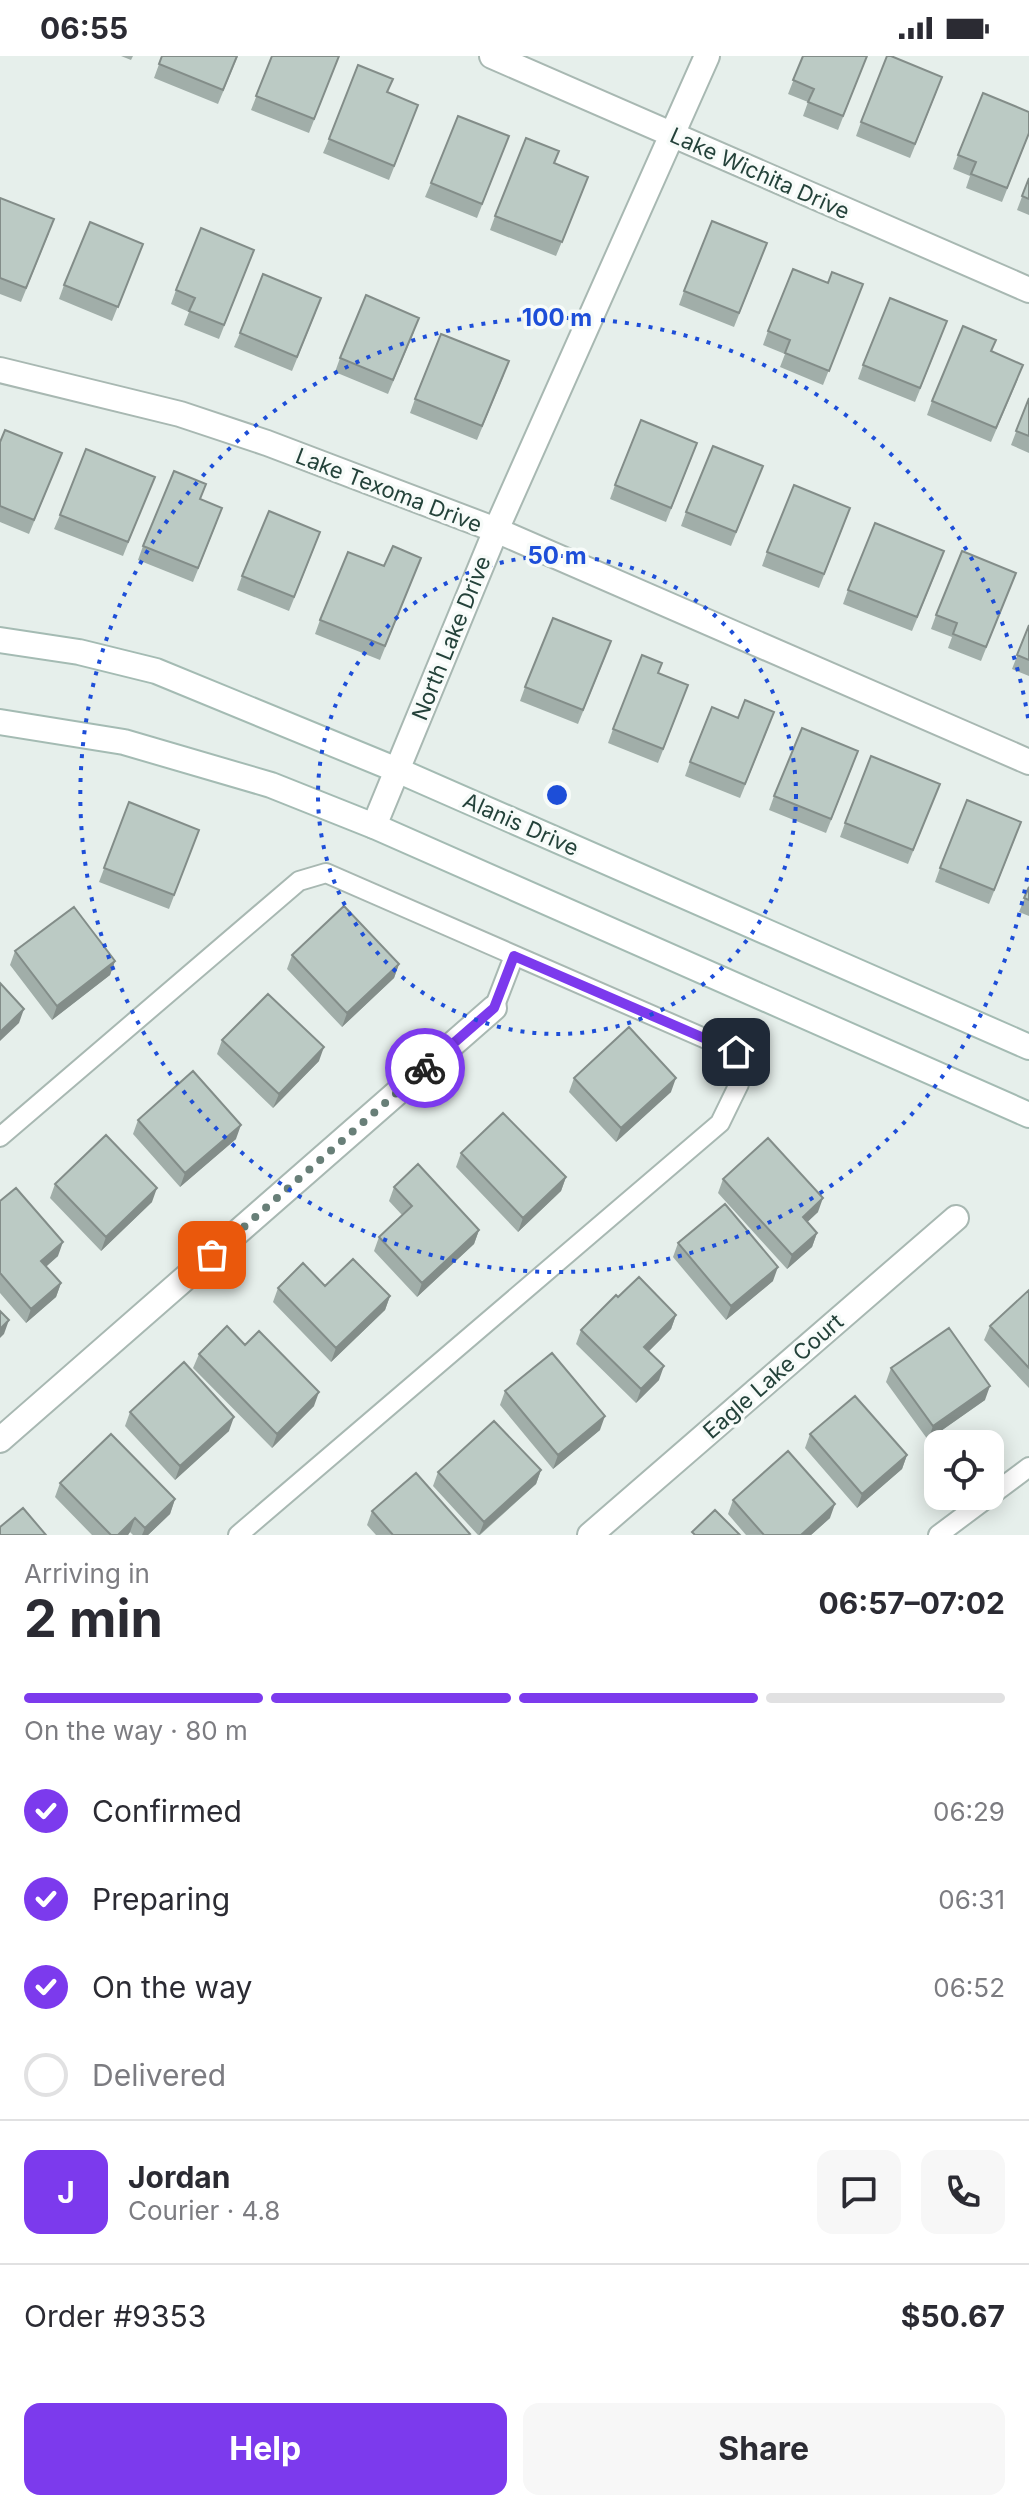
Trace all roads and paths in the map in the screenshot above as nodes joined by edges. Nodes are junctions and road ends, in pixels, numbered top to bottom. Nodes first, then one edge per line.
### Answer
1 (492, 56) edge
2 (707, 56) edge
3 (672, 134) junction
4 (1029, 290) edge
5 (0, 370) edge
6 (496, 530) junction
7 (0, 640) edge
8 (0, 722) edge
9 (1029, 762) edge
10 (397, 770) junction
11 (374, 826) junction
12 (514, 956) junction
13 (494, 1008) joint
14 (1029, 1047) edge
15 (1029, 1115) edge
16 (0, 1137) edge
17 (956, 1218) dead end
18 (0, 1440) edge
19 (1029, 1467) edge
20 (238, 1535) edge
21 (590, 1535) edge
22 (938, 1535) edge

1 - 3 street, Lake Wichita Drive
2 - 3 street, North Lake Drive
3 - 4 street, Lake Wichita Drive
3 - 6 street, North Lake Drive
5 - 6 street, Lake Texoma Drive
6 - 9 street, Lake Texoma Drive
6 - 10 street, North Lake Drive
7 - 10 street, Alanis Drive
8 - 11 street
10 - 11 street, North Lake Drive
10 - 14 street, Alanis Drive
11 - 15 street
12 - 13 lane
12 - 16 lane
12 - 20 lane
13 - 18 street
17 - 21 street, Eagle Lake Court
19 - 22 lane

